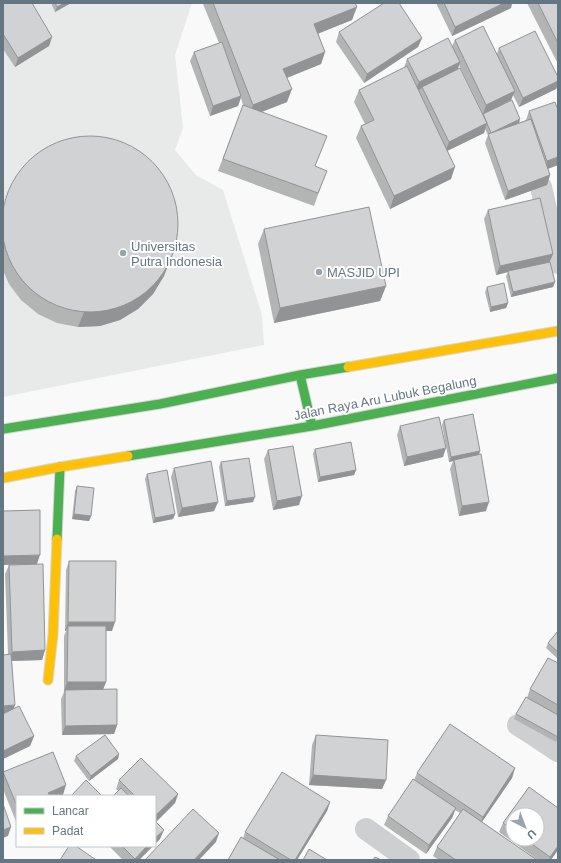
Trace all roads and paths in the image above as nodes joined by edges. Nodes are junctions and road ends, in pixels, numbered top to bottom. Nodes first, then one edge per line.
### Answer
1 (541, 187) edge
2 (558, 263) edge
3 (558, 331) edge
4 (300, 375) junction
5 (558, 378) edge
6 (312, 426) junction
7 (3, 430) edge
8 (60, 467) junction
9 (3, 478) edge
10 (48, 680) dead end
11 (518, 725) dead end
12 (558, 752) edge
13 (366, 829) dead end
14 (409, 860) edge

1 - 2 street
3 - 4 main road
4 - 6 main road
4 - 7 main road
5 - 6 main road, Jalan Raya Aru Lubuk Begalung
6 - 8 main road, Jalan Raya Aru Lubuk Begalung
8 - 9 main road, Jalan Raya Aru Lubuk Begalung
8 - 10 main road
11 - 12 street
13 - 14 street

